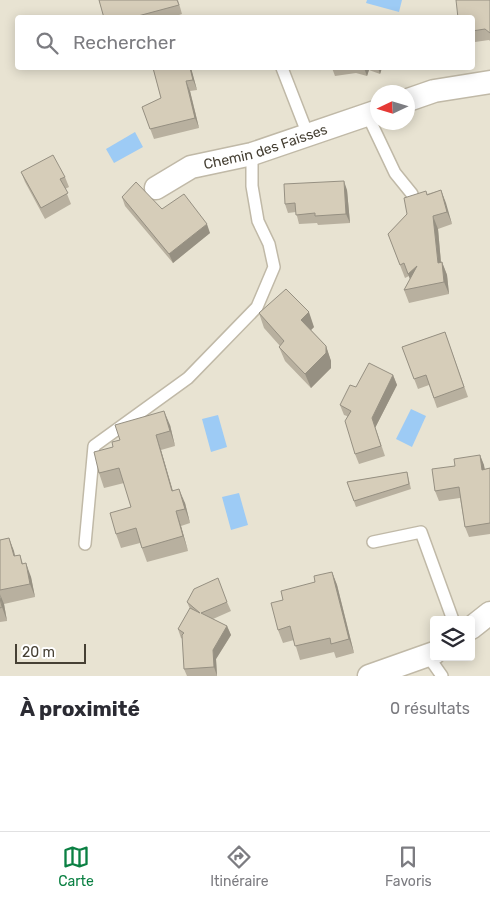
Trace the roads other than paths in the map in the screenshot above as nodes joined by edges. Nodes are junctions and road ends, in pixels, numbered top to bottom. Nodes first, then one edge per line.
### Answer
1 (283, 70) edge
2 (490, 82) edge
3 (415, 98) edge
4 (370, 114) edge
5 (379, 130) edge
6 (308, 135) junction
7 (252, 154) junction
8 (156, 188) dead end
9 (412, 194) edge
10 (374, 542) dead end
11 (85, 544) dead end
12 (490, 613) edge
13 (452, 616) edge
14 (475, 625) edge
15 (430, 654) edge
16 (434, 661) edge
17 (369, 676) edge
18 (442, 676) edge

1 - 6 lane
2 - 3 street
4 - 6 street, Chemin des Faisses
5 - 9 lane
6 - 7 street, Chemin des Faisses
7 - 8 street, Chemin des Faisses
7 - 11 lane
10 - 13 lane
12 - 14 street
15 - 17 street
16 - 18 lane

